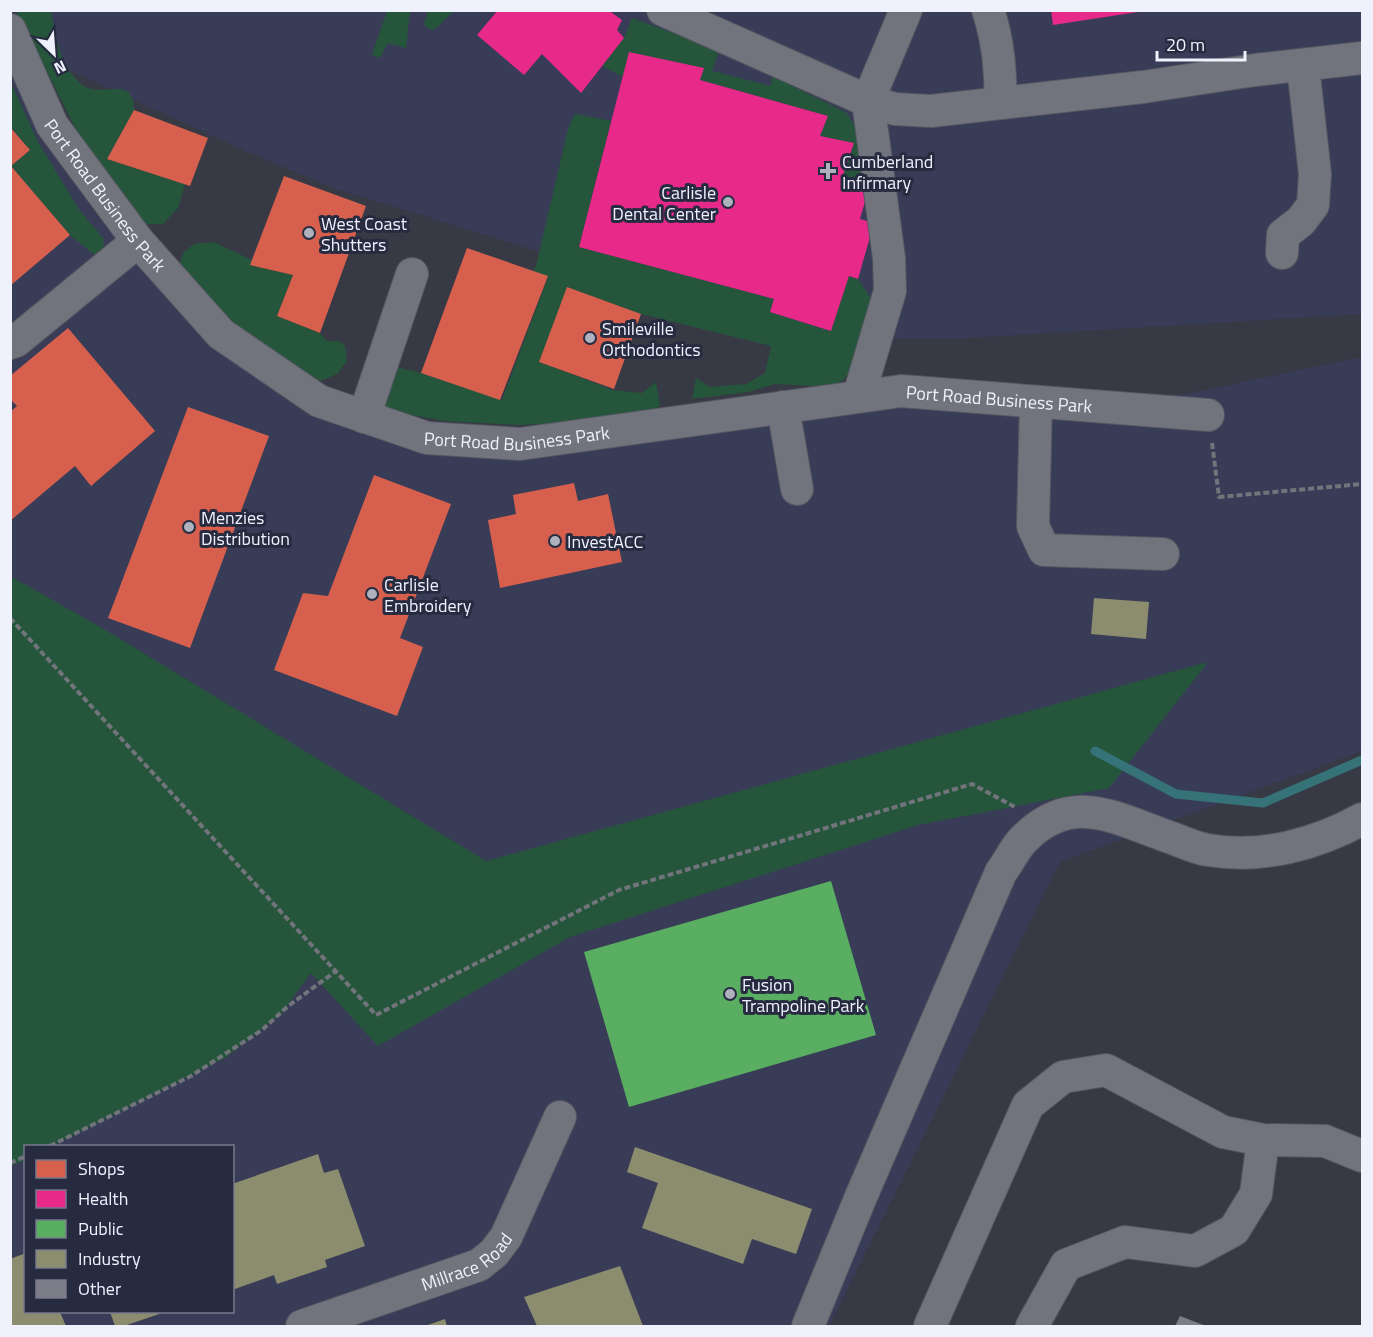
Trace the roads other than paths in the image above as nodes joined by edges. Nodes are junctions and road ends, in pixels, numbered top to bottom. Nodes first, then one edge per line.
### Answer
1 (663, 10) edge
2 (906, 10) edge
3 (988, 10) edge
4 (10, 30) edge
5 (1362, 58) edge
6 (1303, 66) junction
7 (868, 101) junction
8 (1001, 103) junction
9 (138, 241) junction
10 (1282, 253) dead end
11 (412, 274) dead end
12 (10, 343) edge
13 (859, 395) junction
14 (1036, 402) junction
15 (783, 407) junction
16 (1208, 415) road end
17 (364, 417) junction
18 (797, 489) dead end
19 (1163, 554) dead end
20 (1362, 819) edge
21 (560, 1117) dead end
22 (1263, 1140) junction
23 (1362, 1156) edge
24 (302, 1326) edge
25 (808, 1326) edge
26 (930, 1326) edge
27 (1032, 1326) edge

1 - 7 street
2 - 7 street
3 - 8 street
4 - 9 street, Port Road Business Park
5 - 6 street
6 - 8 street
6 - 10 street
7 - 8 street
7 - 13 street
9 - 12 street
9 - 17 street, Port Road Business Park
11 - 17 street
13 - 14 street, Port Road Business Park
13 - 15 street, Port Road Business Park
14 - 16 street, Port Road Business Park
14 - 19 street
15 - 17 street, Port Road Business Park
15 - 18 street
20 - 25 street
21 - 24 street, Millrace Road
22 - 23 street
22 - 26 street
22 - 27 street

